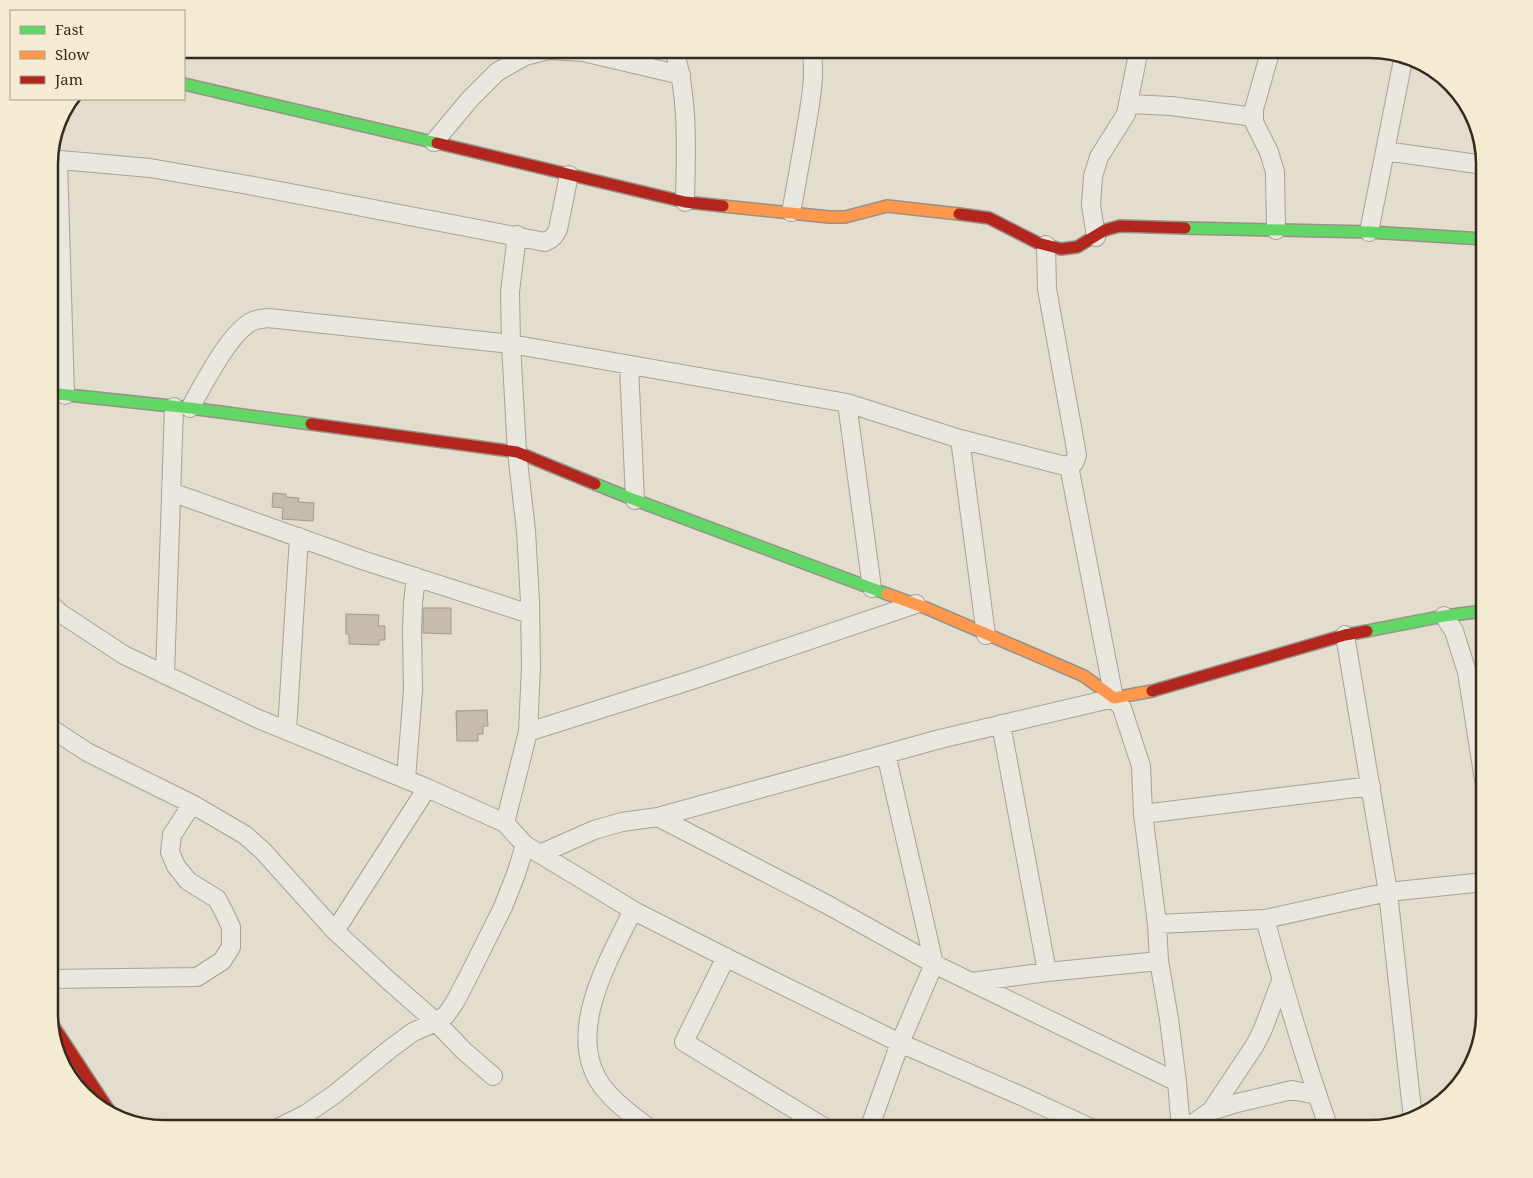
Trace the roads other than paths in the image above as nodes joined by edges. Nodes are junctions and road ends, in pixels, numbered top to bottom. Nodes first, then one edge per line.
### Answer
1 (522, 58) edge
2 (609, 58) edge
3 (676, 58) edge
4 (813, 58) edge
5 (1137, 58) edge
6 (1268, 58) edge
7 (1402, 63) edge
8 (681, 75) junction
9 (185, 84) edge
10 (1129, 104) junction
11 (1254, 117) junction
12 (434, 142) junction
13 (1385, 150) junction
14 (58, 160) edge
15 (1476, 164) edge
16 (569, 174) junction
17 (685, 202) junction
18 (791, 212) junction
19 (1276, 230) junction
20 (1369, 232) junction
21 (517, 235) junction
22 (1096, 237) junction
23 (1476, 239) edge
24 (1046, 245) junction
25 (511, 344) junction
26 (629, 365) junction
27 (58, 394) edge
28 (847, 403) junction
29 (182, 408) junction
30 (960, 439) junction
31 (517, 452) junction
32 (1070, 466) junction
33 (172, 492) junction
34 (635, 500) junction
35 (299, 537) junction
36 (416, 577) junction
37 (872, 588) junction
38 (916, 604) junction
39 (58, 612) edge
40 (1476, 612) edge
41 (530, 614) junction
42 (1444, 616) junction
43 (986, 635) junction
44 (1345, 635) junction
45 (165, 675) junction
46 (1114, 698) junction
47 (1476, 719) edge
48 (1001, 724) junction
49 (287, 730) junction
50 (528, 732) junction
51 (58, 733) edge
52 (886, 754) junction
53 (406, 779) junction
54 (1370, 786) junction
55 (427, 788) junction
56 (192, 804) junction
57 (1143, 814) junction
58 (658, 817) junction
59 (504, 823) junction
60 (532, 849) junction
61 (1476, 883) edge
62 (1388, 892) junction
63 (633, 910) junction
64 (1266, 919) junction
65 (1156, 924) junction
66 (336, 931) junction
67 (726, 957) junction
68 (1159, 961) junction
69 (934, 964) junction
70 (1047, 972) junction
71 (58, 979) edge
72 (972, 982) junction
73 (1282, 982) junction
74 (436, 1022) junction
75 (900, 1043) junction
76 (68, 1061) edge
77 (493, 1076) dead end
78 (1177, 1082) junction
79 (1317, 1094) junction
80 (99, 1099) edge
81 (1211, 1111) junction
82 (1412, 1111) edge
83 (294, 1120) edge
84 (638, 1120) edge
85 (812, 1120) edge
86 (872, 1120) edge
87 (1073, 1120) edge
88 (1180, 1120) edge
89 (1198, 1120) edge
90 (1326, 1120) edge

1 - 12 street
2 - 8 street
3 - 8 street
4 - 18 street
5 - 10 street
6 - 11 street
7 - 13 street
8 - 17 street
9 - 12 street
10 - 11 street
10 - 22 street
11 - 19 street
12 - 16 street
13 - 15 street
13 - 20 street
14 - 21 street
16 - 17 street
16 - 21 street
17 - 18 street
18 - 24 street
19 - 20 street
19 - 22 street
20 - 23 street
21 - 25 street
22 - 24 street
24 - 32 street
25 - 26 street
25 - 29 street
25 - 31 street
26 - 28 street
26 - 34 street
27 - 29 street
28 - 30 street
28 - 37 street
29 - 31 street
29 - 33 street
30 - 32 street
30 - 43 street
31 - 34 street
31 - 41 street
32 - 46 street
33 - 35 street
33 - 45 street
34 - 37 street
35 - 36 street
35 - 49 street
36 - 41 street
36 - 53 street
37 - 38 street
38 - 43 street
38 - 50 street
39 - 45 street
40 - 42 street
41 - 50 street
42 - 44 street
42 - 47 street
43 - 46 street
44 - 46 street
44 - 54 street
45 - 49 street
46 - 48 street
46 - 57 street
48 - 52 street
48 - 70 street
49 - 53 street
50 - 59 street
51 - 56 street
52 - 58 street
52 - 69 street
53 - 55 street
54 - 57 street
54 - 62 street
55 - 59 street
55 - 66 street
56 - 66 street
56 - 71 street
57 - 65 street
58 - 60 street
58 - 69 street
59 - 60 street
60 - 63 street
60 - 74 street
61 - 62 street
62 - 64 street
62 - 82 street
63 - 67 street
63 - 84 street
64 - 65 street
64 - 73 street
65 - 68 street
66 - 74 street
67 - 75 street
67 - 85 street
68 - 70 street
68 - 78 street
69 - 72 street
69 - 75 street
70 - 72 street
72 - 78 street
73 - 79 street
73 - 81 street
74 - 77 street
74 - 83 street
75 - 86 street
75 - 87 street
76 - 80 street
78 - 88 street
79 - 81 street
79 - 90 street
81 - 89 street

